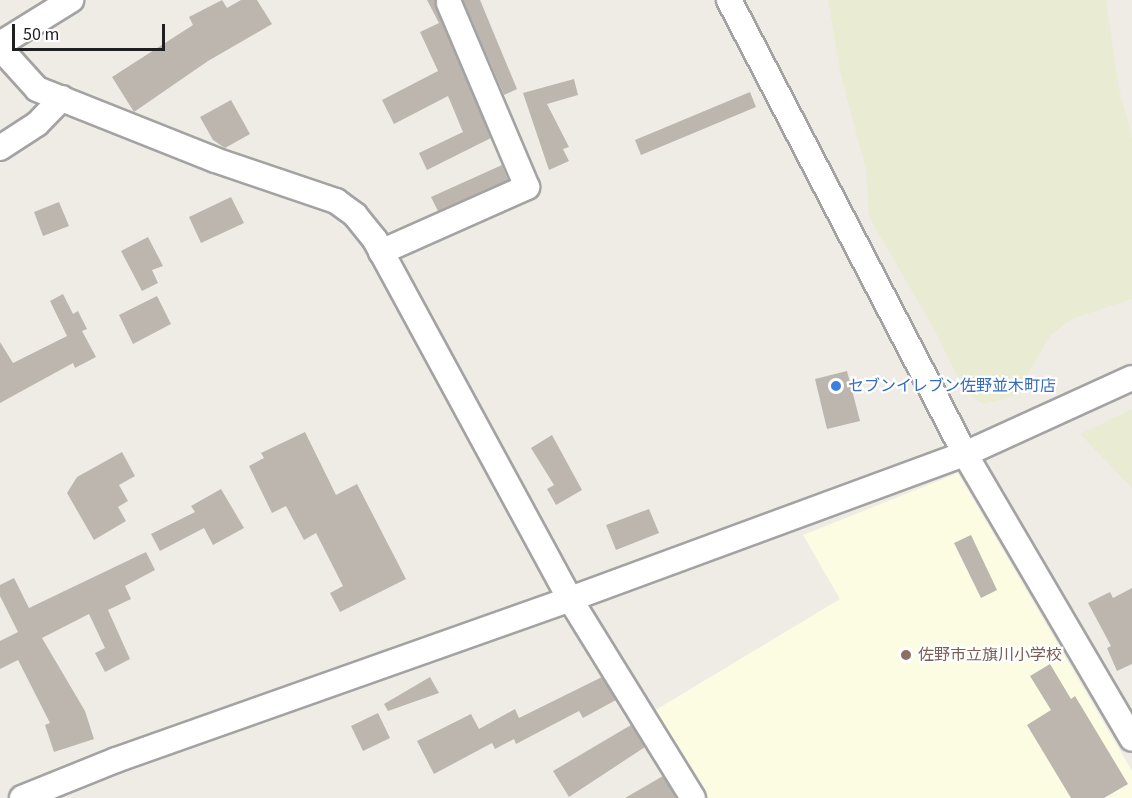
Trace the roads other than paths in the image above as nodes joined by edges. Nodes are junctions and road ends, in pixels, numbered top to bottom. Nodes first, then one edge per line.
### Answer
1 (72, 0) edge
2 (729, 0) edge
3 (449, 3) dead end
4 (0, 46) edge
5 (62, 98) junction
6 (0, 148) edge
7 (381, 252) junction
8 (1132, 378) edge
9 (965, 454) junction
10 (570, 600) junction
11 (1132, 739) edge
12 (22, 798) edge
13 (693, 798) edge

1 - 4 street
2 - 9 street
3 - 7 street
4 - 5 street
5 - 6 street
5 - 7 street
7 - 10 street
8 - 9 street
9 - 10 street
9 - 11 street
10 - 12 street
10 - 13 street

